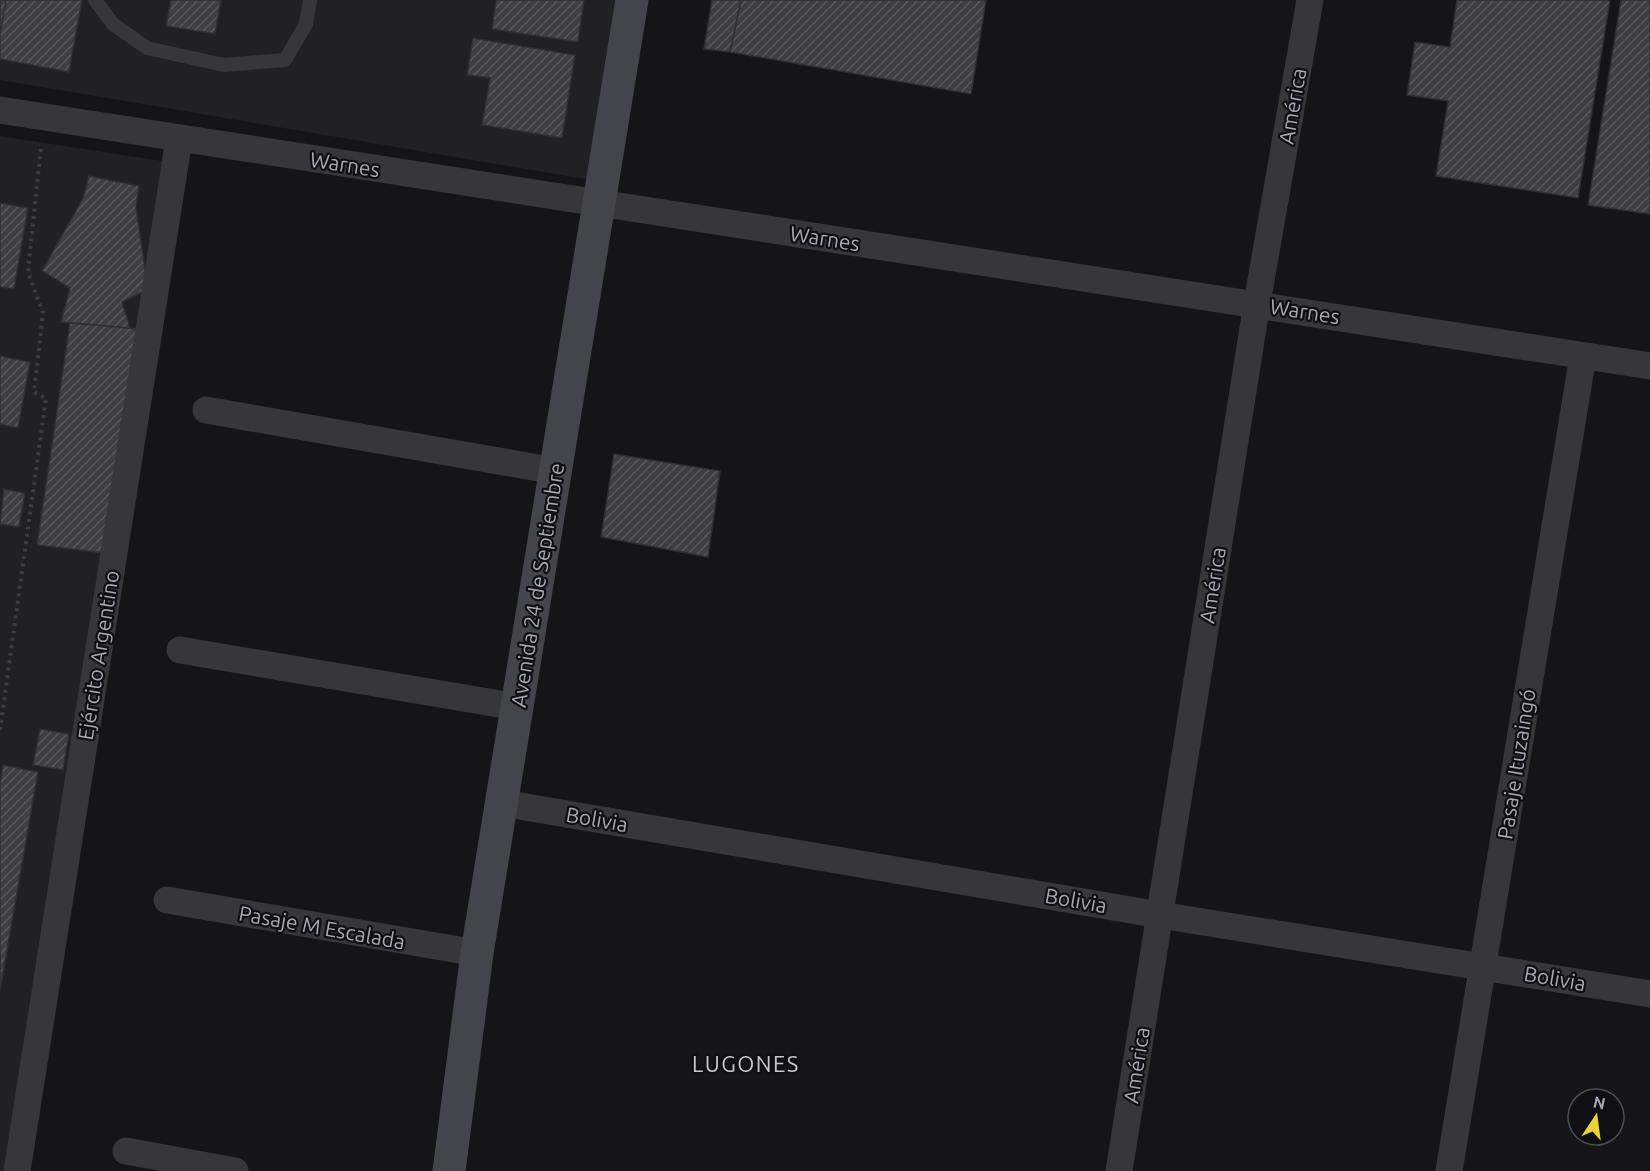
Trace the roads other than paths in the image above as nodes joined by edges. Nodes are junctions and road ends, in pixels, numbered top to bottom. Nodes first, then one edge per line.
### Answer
1 (95, 0) edge
2 (310, 0) edge
3 (632, 0) edge
4 (1310, 0) edge
5 (0, 111) edge
6 (179, 139) junction
7 (599, 203) junction
8 (1257, 303) junction
9 (1583, 356) junction
10 (1650, 366) edge
11 (206, 411) dead end
12 (556, 471) junction
13 (180, 650) dead end
14 (518, 707) junction
15 (502, 803) junction
16 (167, 900) dead end
17 (1160, 915) junction
18 (477, 953) junction
19 (1483, 965) junction
20 (1650, 994) edge
21 (126, 1151) dead end
22 (16, 1171) edge
23 (235, 1171) edge
24 (449, 1171) edge
25 (1119, 1171) edge
26 (1449, 1171) edge

1 - 2 lane
3 - 7 main road, Avenida 24 de Septiembre
4 - 8 street, América
5 - 6 street, Warnes
6 - 7 street, Warnes
6 - 22 street, Ejército Argentino
7 - 8 street, Warnes
7 - 12 main road, Avenida 24 de Septiembre
8 - 9 street, Warnes
8 - 17 street, América
9 - 10 street, Warnes
9 - 19 street, Pasaje Ituzaingó
11 - 12 street
12 - 14 main road, Avenida 24 de Septiembre
13 - 14 street
14 - 15 main road, Avenida 24 de Septiembre
15 - 17 street, Bolivia
15 - 18 main road, Avenida 24 de Septiembre
16 - 18 street, Pasaje M Escalada
17 - 19 street, Bolivia
17 - 25 street, América
18 - 24 main road, Avenida 24 de Septiembre
19 - 20 street, Bolivia
19 - 26 street, Pasaje Ituzaingó
21 - 23 street

